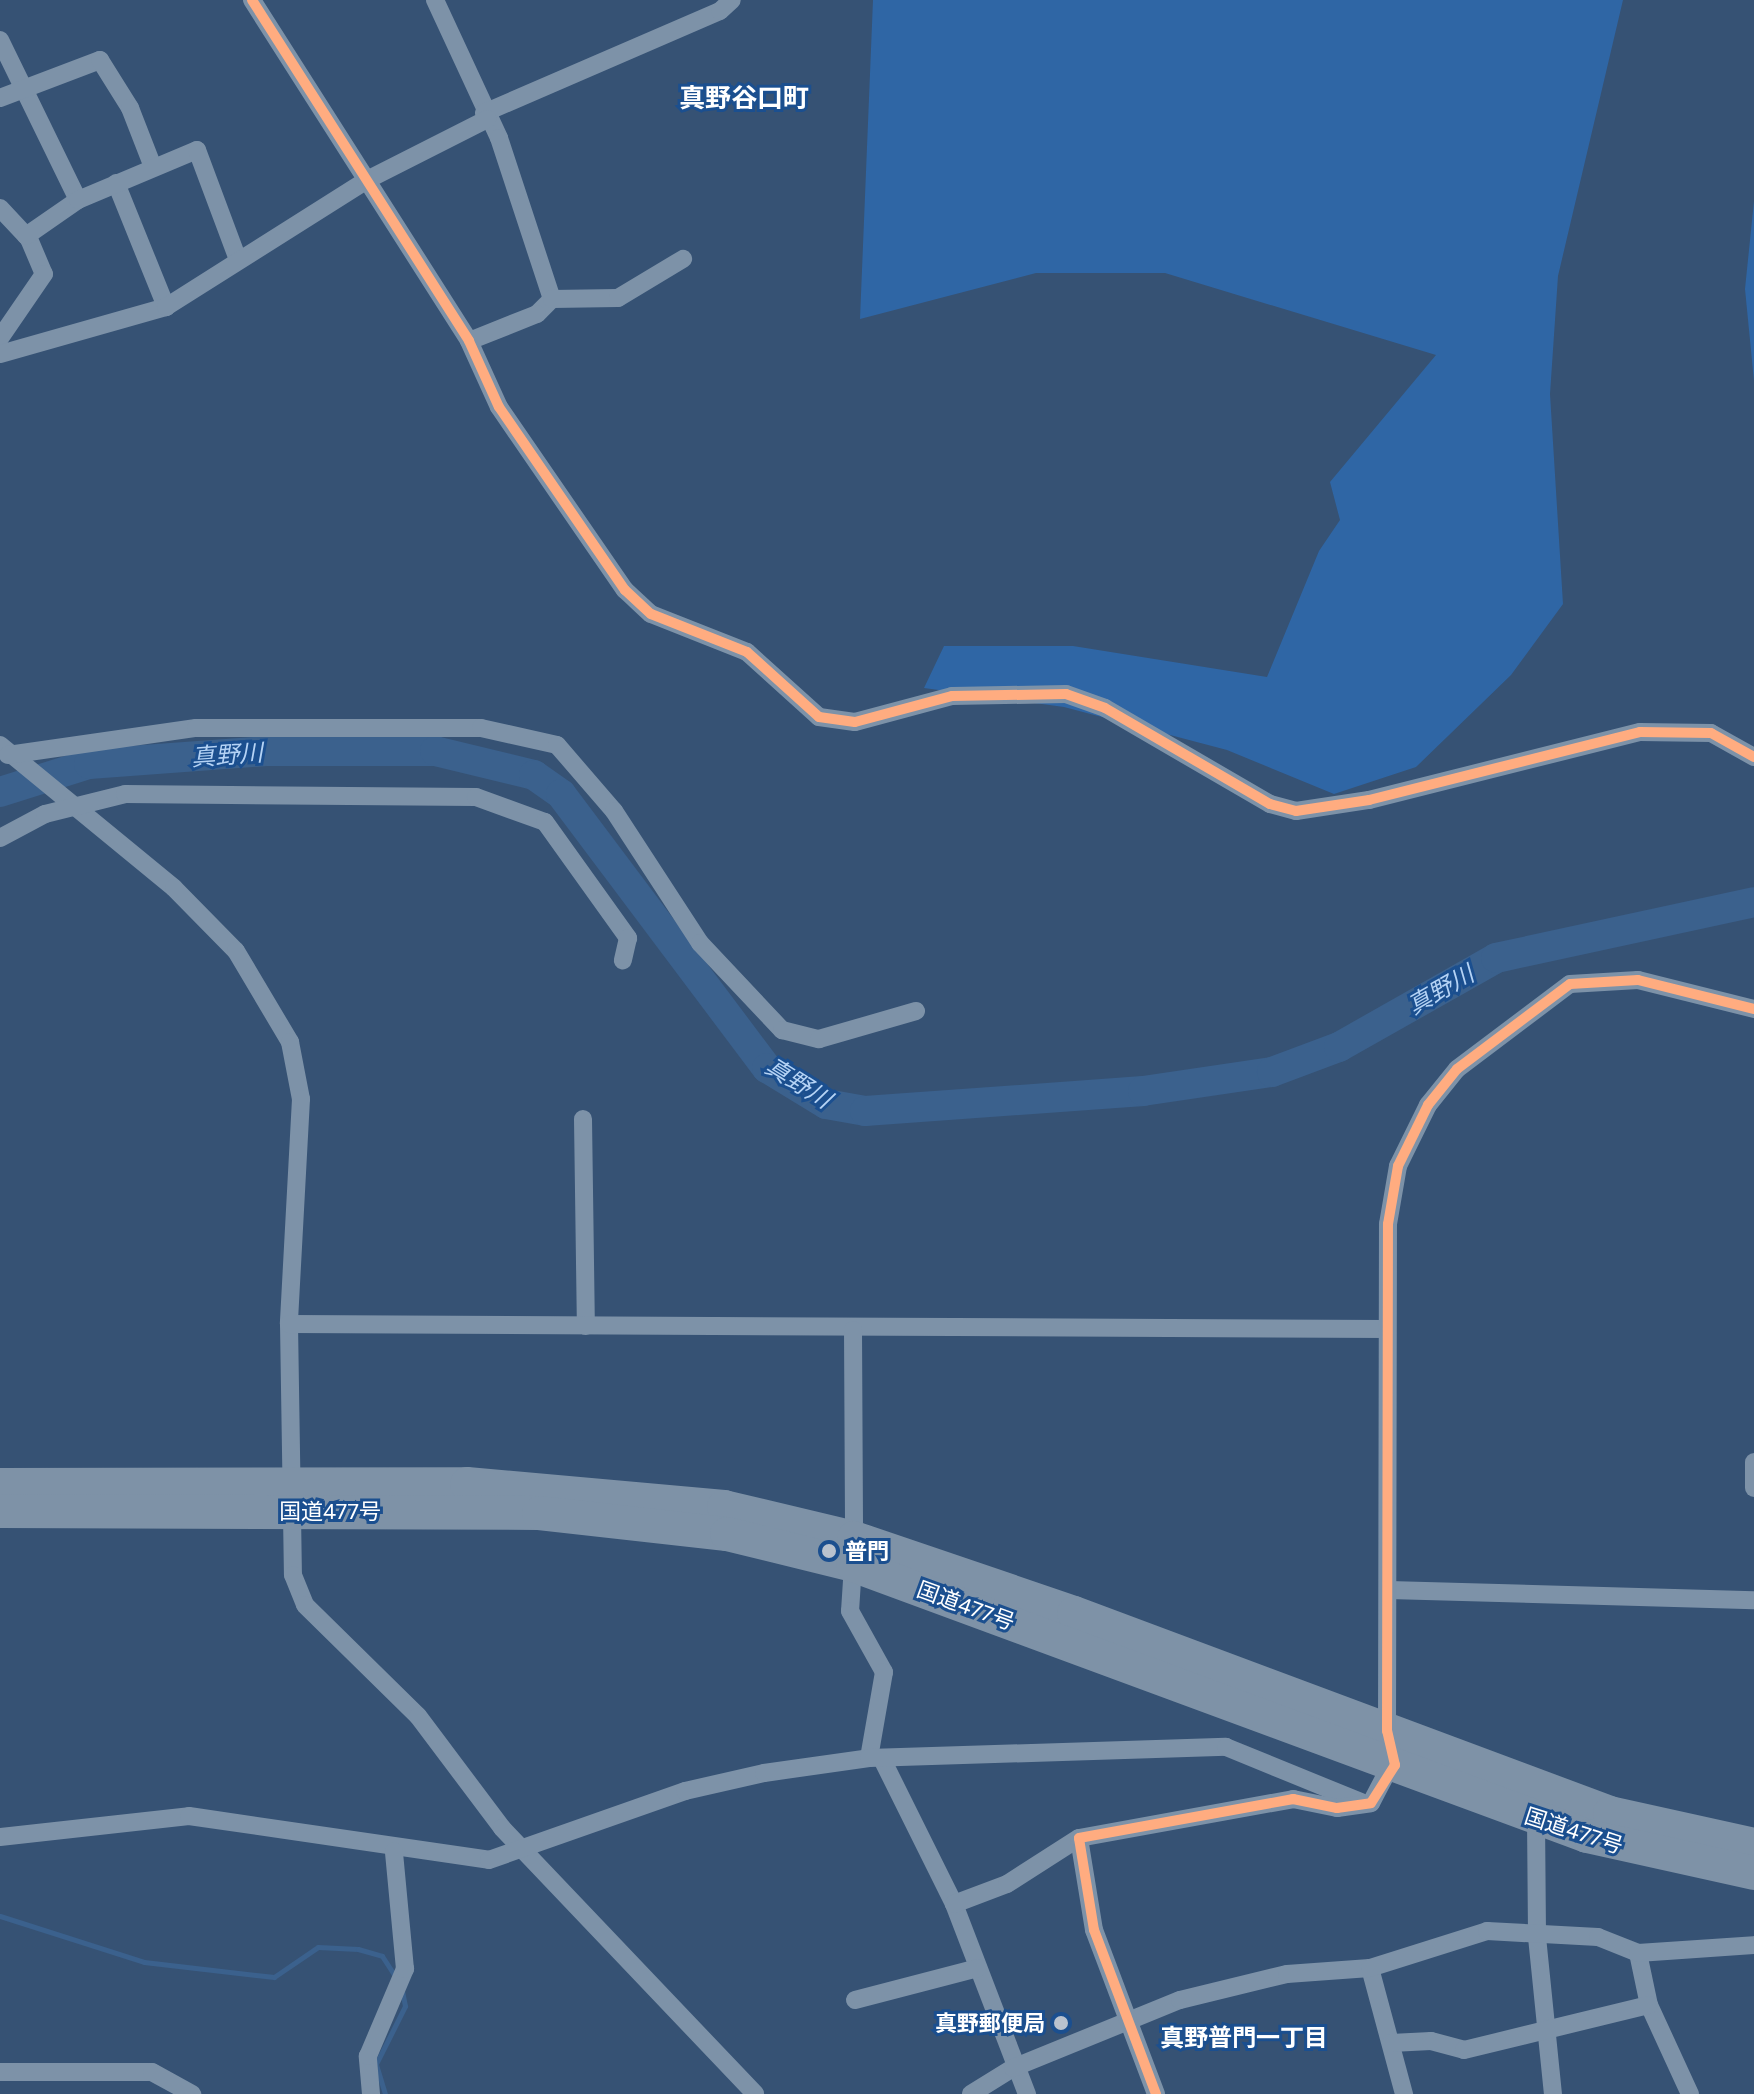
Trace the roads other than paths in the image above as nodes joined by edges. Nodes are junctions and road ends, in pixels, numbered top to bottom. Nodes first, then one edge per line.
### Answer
1 (252, 0) edge
2 (435, 0) edge
3 (732, 0) edge
4 (0, 40) edge
5 (23, 89) junction
6 (0, 98) edge
7 (485, 116) junction
8 (153, 167) junction
9 (367, 180) junction
10 (116, 183) junction
11 (78, 200) junction
12 (0, 208) edge
13 (24, 234) junction
14 (0, 236) edge
15 (237, 257) junction
16 (683, 259) dead end
17 (552, 299) junction
18 (166, 307) junction
19 (0, 338) edge
20 (469, 341) junction
21 (0, 354) edge
22 (9, 754) edge
23 (1754, 757) edge
24 (74, 804) junction
25 (0, 838) edge
26 (623, 960) dead end
27 (1754, 1009) edge
28 (916, 1011) dead end
29 (583, 1119) dead end
30 (289, 1324) junction
31 (586, 1326) junction
32 (1387, 1329) junction
33 (853, 1330) junction
34 (1754, 1462) edge
35 (0, 1485) edge
36 (1754, 1488) edge
37 (292, 1498) junction
38 (0, 1511) edge
39 (853, 1551) junction
40 (1389, 1590) junction
41 (1754, 1600) edge
42 (1387, 1731) junction
43 (876, 1760) junction
44 (1395, 1765) junction
45 (1362, 1802) junction
46 (1536, 1819) junction
47 (0, 1837) edge
48 (1079, 1838) junction
49 (1754, 1845) edge
50 (526, 1849) junction
51 (394, 1852) junction
52 (1754, 1873) edge
53 (954, 1904) junction
54 (1537, 1937) junction
55 (1754, 1945) edge
56 (1638, 1953) junction
57 (978, 1968) junction
58 (1370, 1968) junction
59 (855, 2000) dead end
60 (1649, 2005) junction
61 (1130, 2017) junction
62 (1544, 2028) junction
63 (1391, 2043) junction
64 (1013, 2068) junction
65 (0, 2072) edge
66 (192, 2094) edge
67 (371, 2094) edge
68 (755, 2094) edge
69 (971, 2094) edge
70 (1027, 2094) edge
71 (1156, 2094) edge
72 (1404, 2094) edge
73 (1553, 2094) edge
74 (1690, 2094) edge

1 - 9 street
2 - 7 street
3 - 7 street
4 - 5 street
5 - 6 street
5 - 8 street
5 - 11 street
7 - 9 street
7 - 17 street
8 - 10 street
8 - 15 street
9 - 15 street
9 - 20 street
10 - 11 street
10 - 18 street
11 - 13 street
12 - 13 street
13 - 14 street
13 - 19 street
15 - 18 street
16 - 17 street
17 - 20 street
18 - 21 street
20 - 23 street
22 - 24 street
22 - 28 street
24 - 25 street
24 - 26 street
24 - 30 street
27 - 32 street
29 - 31 street
30 - 31 street
30 - 37 street
31 - 33 street
32 - 33 street
32 - 40 street
33 - 39 street
34 - 36 street
35 - 37 highway, 国道477号
37 - 38 highway, 国道477号
37 - 39 highway, 国道477号
37 - 50 street
39 - 42 highway, 国道477号
39 - 43 street
39 - 44 highway, 国道477号
40 - 41 street
40 - 42 street
42 - 44 street
42 - 49 highway, 国道477号
43 - 45 street
43 - 50 street
43 - 53 street
44 - 45 street
44 - 46 highway, 国道477号
45 - 48 street
46 - 52 highway, 国道477号
46 - 54 street
47 - 51 street
48 - 53 street
48 - 61 street
50 - 51 street
50 - 68 street
51 - 67 street
53 - 57 street
54 - 56 street
54 - 58 street
54 - 62 street
55 - 56 street
56 - 60 street
57 - 59 street
57 - 64 street
58 - 61 street
58 - 63 street
60 - 62 street
60 - 74 street
61 - 64 street
61 - 71 street
62 - 63 street
62 - 73 street
63 - 72 street
64 - 69 street
64 - 70 street
65 - 66 street

